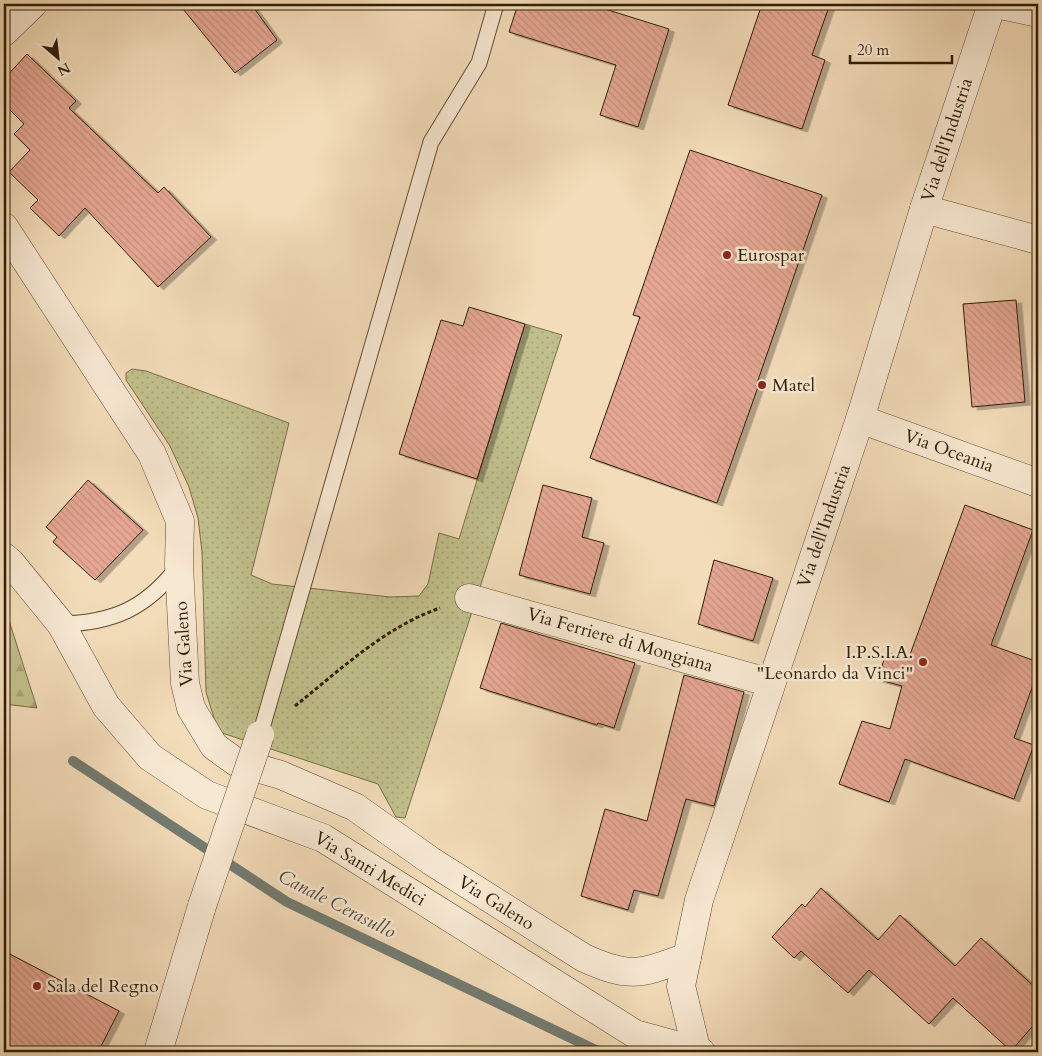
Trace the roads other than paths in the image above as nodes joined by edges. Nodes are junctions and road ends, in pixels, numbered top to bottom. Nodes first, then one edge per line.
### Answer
1 (33, 4) edge
2 (496, 4) edge
3 (994, 4) edge
4 (1038, 13) edge
5 (4, 32) edge
6 (924, 209) junction
7 (4, 227) edge
8 (1038, 240) edge
9 (860, 419) junction
10 (1038, 483) edge
11 (4, 557) edge
12 (179, 565) junction
13 (469, 598) road end
14 (60, 624) junction
15 (771, 683) junction
16 (260, 735) joint
17 (687, 957) junction
18 (158, 1052) edge
19 (698, 1052) edge

1 - 5 street
2 - 16 lane
3 - 4 street
3 - 6 street, Via dell'Industria
6 - 8 street
6 - 9 street, Via dell'Industria
7 - 12 street, Via Galeno
9 - 10 street, Via Oceania
9 - 15 street, Via dell'Industria
11 - 14 street, Via Santi Medici
12 - 14 lane
12 - 17 street, Via Galeno
13 - 15 street, Via Ferriere di Mongiana
14 - 19 street, Via Santi Medici
15 - 17 street, Via dell'Industria
16 - 18 street, bridge
17 - 19 street, Via dell'Industria

